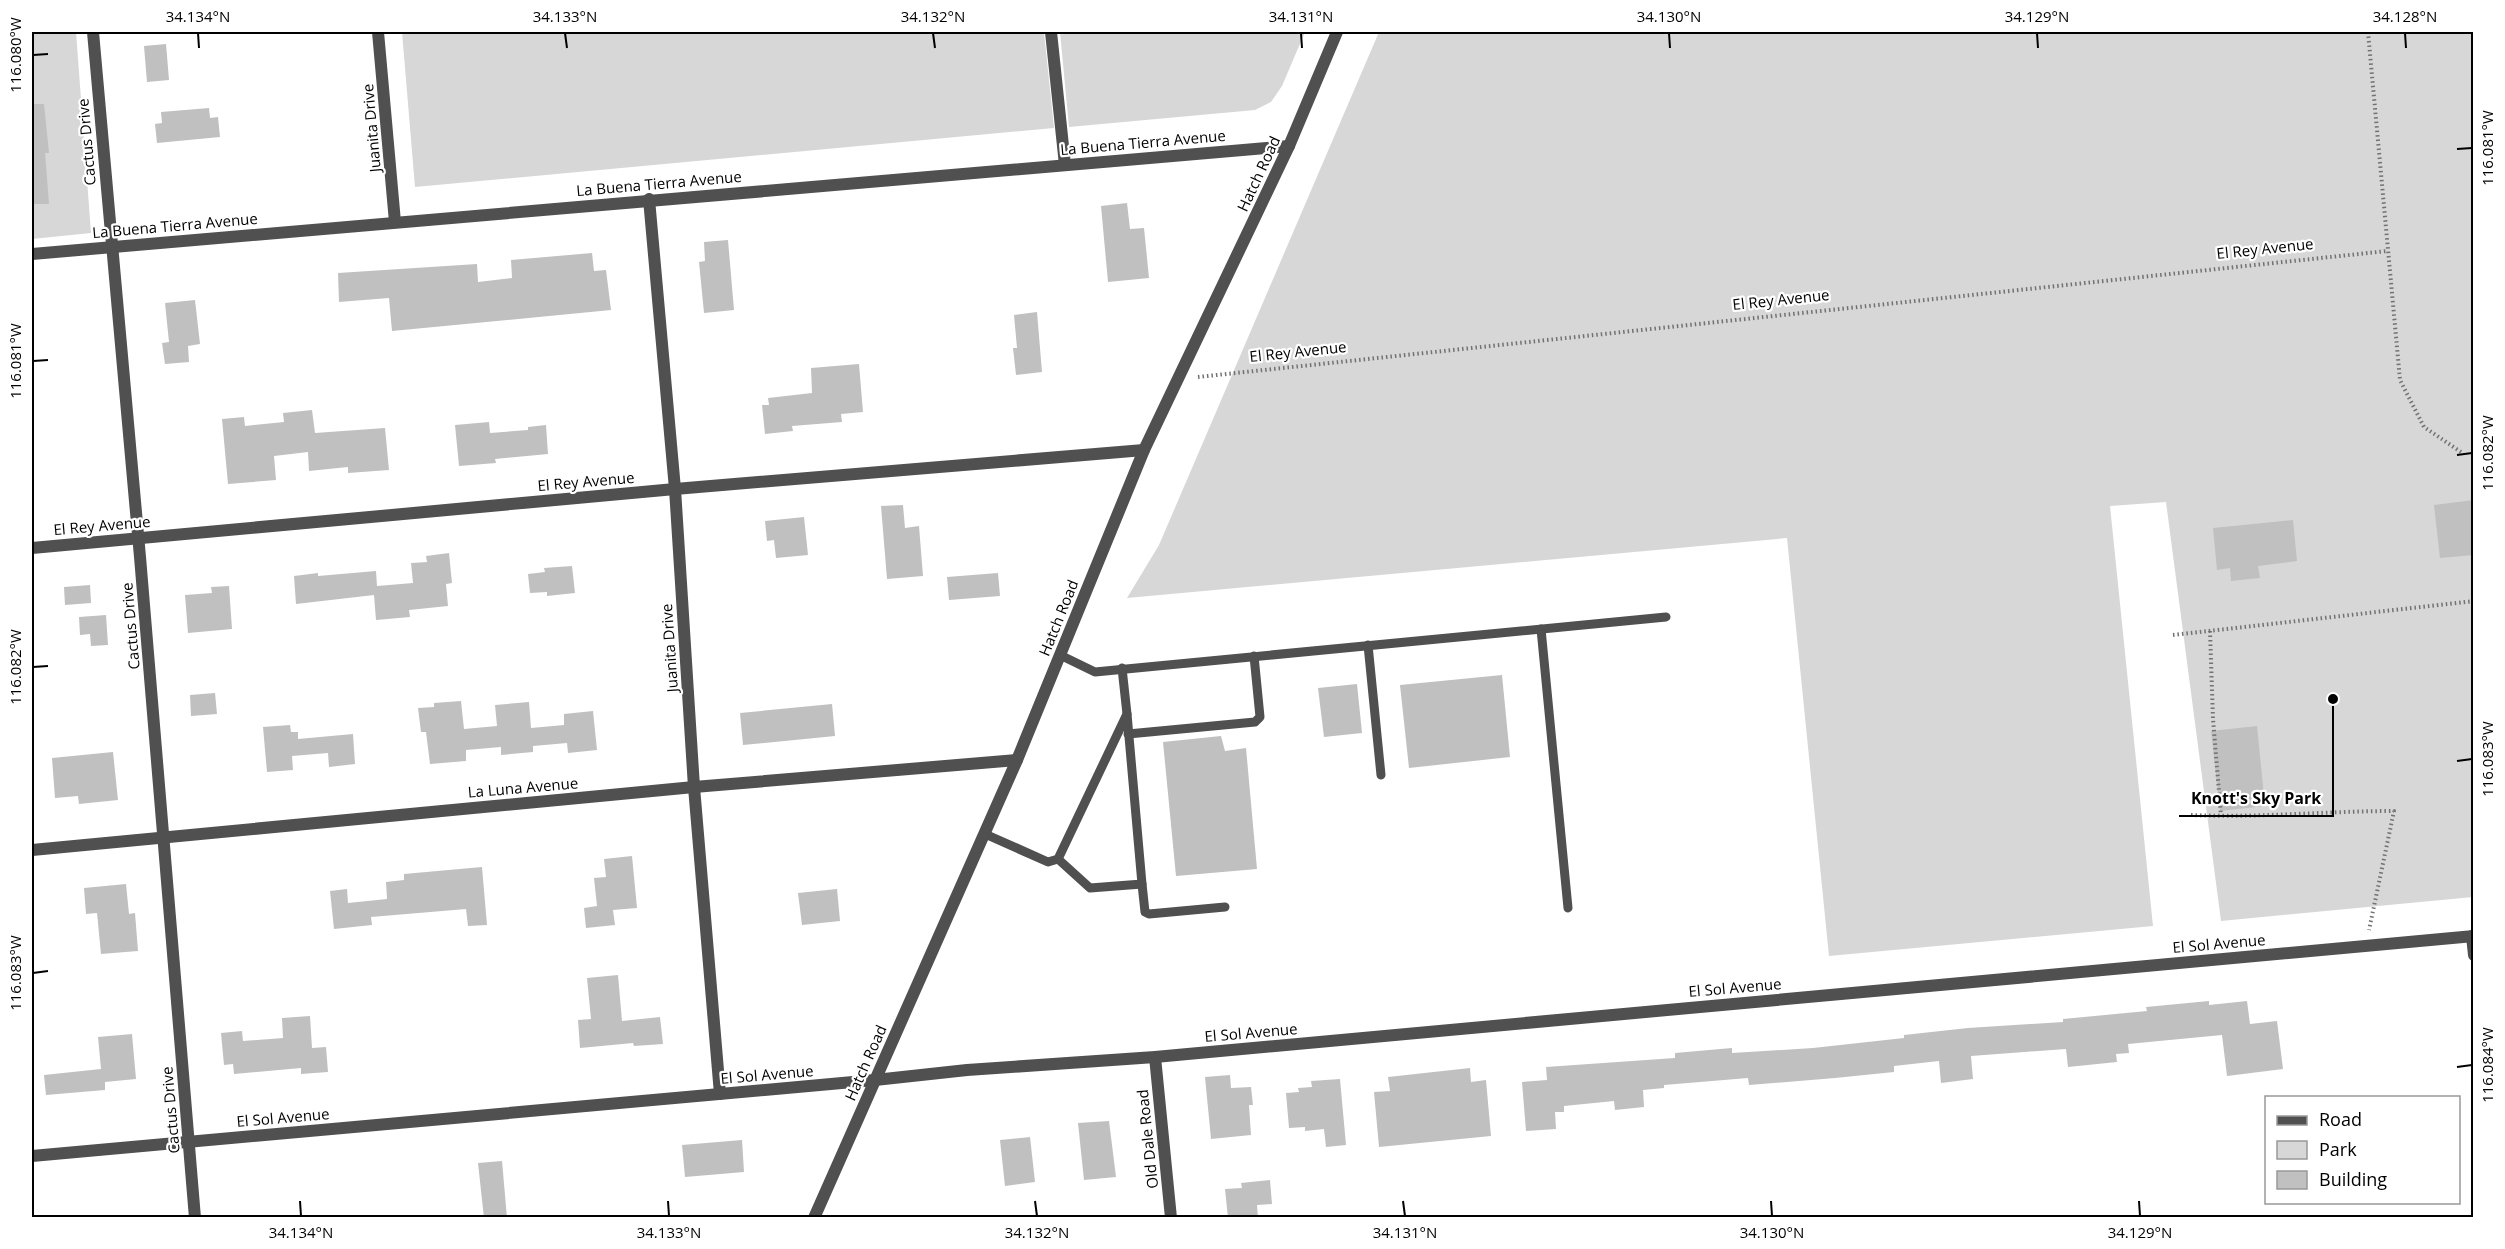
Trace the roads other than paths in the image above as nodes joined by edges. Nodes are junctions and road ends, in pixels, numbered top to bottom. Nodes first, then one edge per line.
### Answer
1 (93, 32) edge
2 (378, 32) edge
3 (1051, 32) edge
4 (1337, 32) edge
5 (1289, 146) junction
6 (1065, 165) junction
7 (649, 199) junction
8 (395, 222) junction
9 (112, 247) junction
10 (32, 254) edge
11 (1144, 450) junction
12 (675, 489) junction
13 (138, 538) junction
14 (32, 548) edge
15 (1666, 617) dead end
16 (1541, 629) junction
17 (1368, 645) junction
18 (1060, 655) junction
19 (1254, 656) junction
20 (1122, 668) junction
21 (1127, 714) junction
22 (1128, 734) junction
23 (1017, 760) junction
24 (1381, 775) dead end
25 (694, 787) junction
26 (985, 834) junction
27 (164, 837) junction
28 (32, 850) edge
29 (1058, 859) junction
30 (1142, 884) junction
31 (1225, 907) dead end
32 (1568, 908) dead end
33 (2473, 936) edge
34 (2474, 955) edge
35 (1155, 1057) junction
36 (875, 1080) junction
37 (720, 1094) junction
38 (188, 1142) junction
39 (32, 1156) edge
40 (195, 1218) edge
41 (814, 1218) edge
42 (1172, 1218) edge

1 - 9 street, Cactus Drive
2 - 8 street, Juanita Drive
3 - 6 street
4 - 5 street, Hatch Road
5 - 6 street, La Buena Tierra Avenue
5 - 11 street, Hatch Road
6 - 7 street, La Buena Tierra Avenue
7 - 8 street, La Buena Tierra Avenue
7 - 12 street, Juanita Drive
8 - 9 street, La Buena Tierra Avenue
9 - 10 street, La Buena Tierra Avenue
9 - 13 street, Cactus Drive
11 - 12 street, El Rey Avenue
11 - 18 street, Hatch Road
12 - 13 street, El Rey Avenue
12 - 25 street, Juanita Drive
13 - 14 street, El Rey Avenue
13 - 27 street, Cactus Drive
15 - 16 lane
16 - 17 lane
16 - 32 lane
17 - 19 lane
17 - 24 lane
18 - 20 lane
18 - 23 street, Hatch Road
19 - 20 lane
19 - 22 lane
20 - 21 lane
21 - 22 lane
21 - 29 lane
22 - 30 lane
23 - 25 street, La Luna Avenue
23 - 26 street, Hatch Road
25 - 27 street, La Luna Avenue
25 - 37 street, Juanita Drive
26 - 29 lane
26 - 36 street, Hatch Road
27 - 28 street, La Luna Avenue
27 - 38 street, Cactus Drive
29 - 30 lane
30 - 31 lane
33 - 34 street
33 - 35 street, El Sol Avenue
35 - 36 street, El Sol Avenue
35 - 42 street, Old Dale Road
36 - 37 street, El Sol Avenue
36 - 41 street, Hatch Road
37 - 38 street, El Sol Avenue
38 - 39 street, El Sol Avenue
38 - 40 street, Cactus Drive

